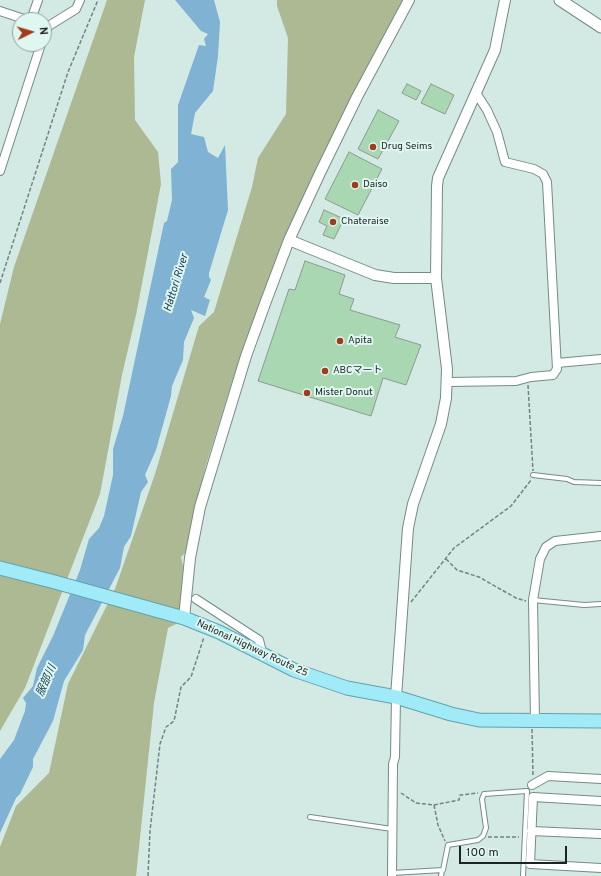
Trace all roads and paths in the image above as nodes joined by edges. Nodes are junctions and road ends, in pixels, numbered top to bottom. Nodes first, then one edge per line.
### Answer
1 (38, 0) edge
2 (80, 0) edge
3 (98, 0) edge
4 (409, 0) edge
5 (505, 0) edge
6 (560, 0) edge
7 (0, 11) edge
8 (34, 12) edge
9 (12, 15) edge
10 (52, 23) edge
11 (601, 26) edge
12 (38, 52) edge
13 (476, 93) junction
14 (0, 171) edge
15 (290, 240) junction
16 (436, 278) junction
17 (0, 284) edge
18 (601, 359) edge
19 (557, 363) junction
20 (531, 376) junction
21 (447, 382) junction
22 (533, 475) junction
23 (601, 482) edge
24 (601, 536) edge
25 (446, 559) junction
26 (0, 568) edge
27 (196, 599) dead end
28 (533, 600) junction
29 (601, 604) edge
30 (404, 607) junction
31 (184, 618) junction
32 (207, 628) junction
33 (259, 653) junction
34 (396, 697) junction
35 (534, 721) junction
36 (601, 721) edge
37 (601, 779) edge
38 (532, 785) joint
39 (393, 788) junction
40 (482, 796) junction
41 (601, 801) edge
42 (434, 805) junction
43 (310, 817) dead end
44 (392, 829) junction
45 (528, 834) junction
46 (601, 834) edge
47 (483, 836) junction
48 (448, 844) junction
49 (601, 868) edge
50 (442, 870) junction
51 (392, 874) edge
52 (148, 876) edge
53 (441, 876) edge
54 (523, 876) edge

1 - 8 street
2 - 10 street
3 - 17 path
4 - 15 street
5 - 13 street
6 - 11 main road
7 - 9 street
12 - 14 street
13 - 16 street
13 - 19 street
15 - 16 street
15 - 31 street
16 - 21 street
18 - 19 street
19 - 20 street
20 - 21 street
20 - 22 path
21 - 30 street
22 - 23 lane
22 - 25 path
24 - 28 street
25 - 28 path
25 - 30 path
26 - 31 highway, National Highway Route 25
27 - 33 street
28 - 29 lane
28 - 35 street
30 - 34 street
31 - 32 highway, National Highway Route 25
32 - 33 highway, National Highway Route 25
32 - 52 path
33 - 34 highway, National Highway Route 25
34 - 35 highway, National Highway Route 25
34 - 39 street
35 - 36 highway, National Highway Route 25
35 - 38 path
37 - 38 street
39 - 42 path
39 - 44 street
40 - 42 path
40 - 45 lane
40 - 47 lane
41 - 45 street
42 - 48 path
43 - 44 lane
44 - 51 street
45 - 46 street
45 - 47 path
45 - 49 street
45 - 54 lane
47 - 48 lane
48 - 50 lane
50 - 51 lane
50 - 53 lane

